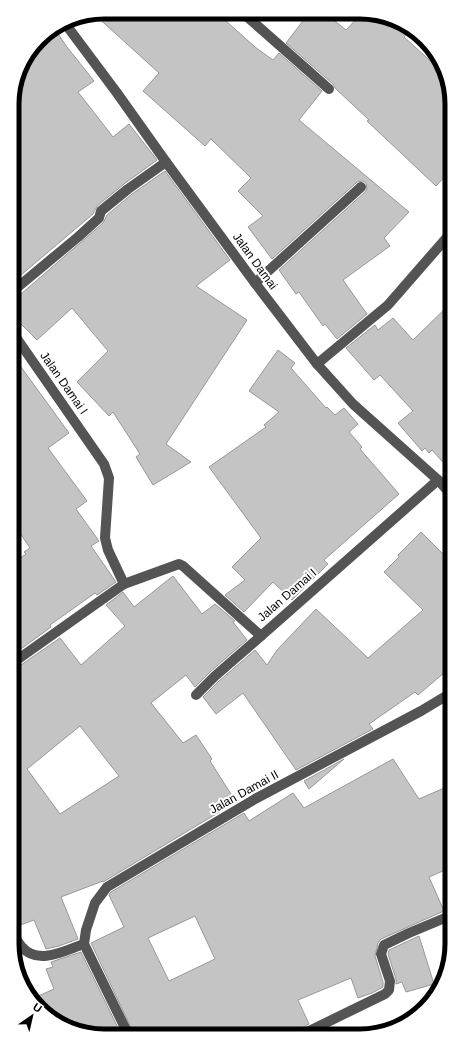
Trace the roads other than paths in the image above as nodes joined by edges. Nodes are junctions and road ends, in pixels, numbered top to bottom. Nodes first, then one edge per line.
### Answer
1 (250, 19) edge
2 (68, 27) edge
3 (329, 89) dead end
4 (166, 162) junction
5 (361, 187) dead end
6 (445, 240) edge
7 (255, 283) junction
8 (19, 286) edge
9 (19, 342) edge
10 (317, 364) junction
11 (438, 480) junction
12 (445, 488) edge
13 (124, 584) junction
14 (261, 636) junction
15 (19, 658) edge
16 (196, 695) dead end
17 (445, 697) edge
18 (445, 918) edge
19 (19, 943) edge
20 (84, 944) junction
21 (126, 1029) edge
22 (313, 1029) edge

1 - 3 street
2 - 4 street, Jalan Damai
4 - 7 street, Jalan Damai
4 - 8 street
5 - 7 street
6 - 10 street
7 - 10 street, Jalan Damai
9 - 13 street, Jalan Damai I
10 - 11 street, Jalan Damai
11 - 12 street, Jalan Damai
11 - 14 street, Jalan Damai I
13 - 14 street, Jalan Damai I
13 - 15 street, Jalan Damai I
14 - 16 street
17 - 20 street, Jalan Damai II
18 - 22 street
19 - 20 street
20 - 21 street

